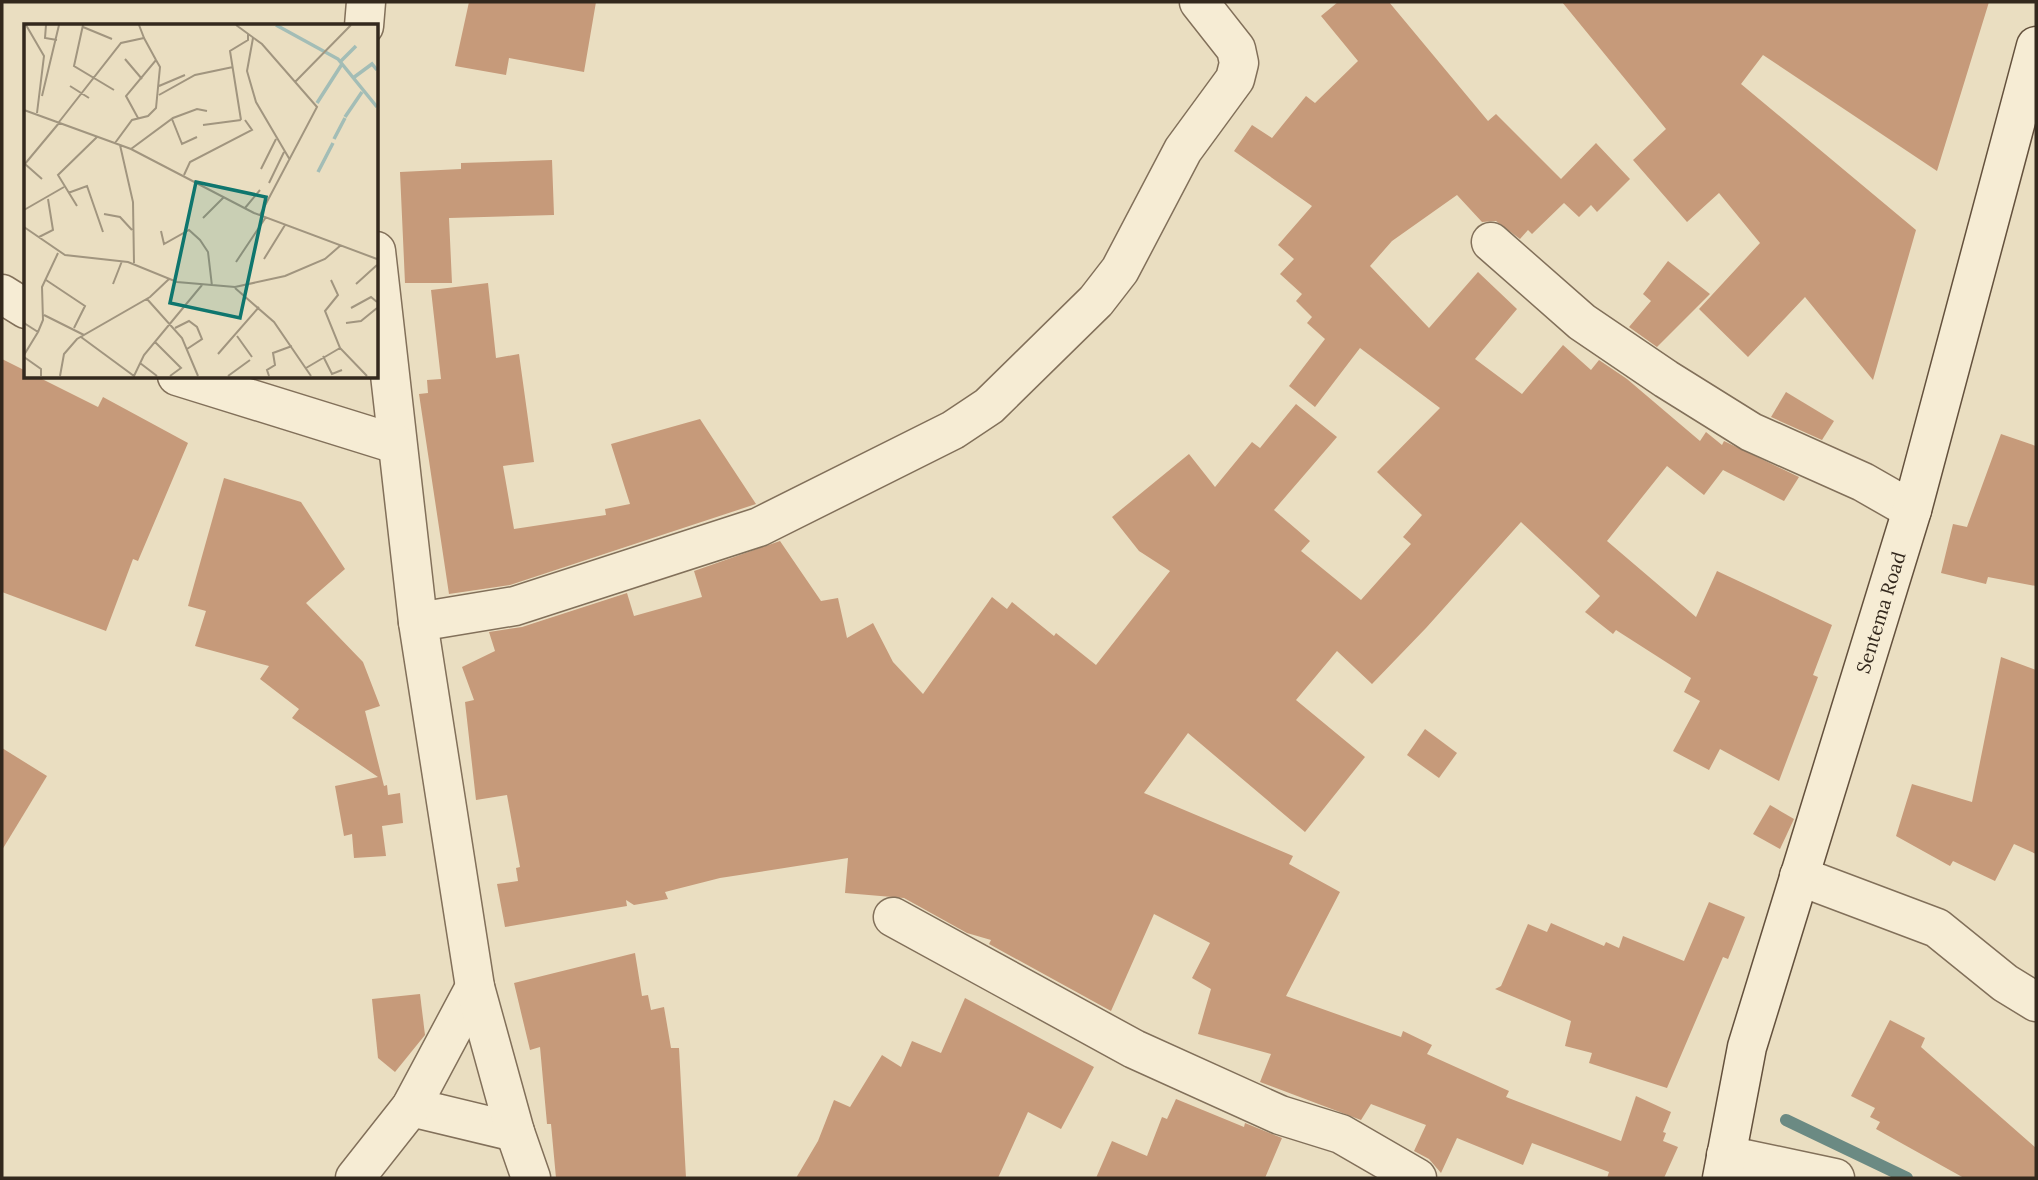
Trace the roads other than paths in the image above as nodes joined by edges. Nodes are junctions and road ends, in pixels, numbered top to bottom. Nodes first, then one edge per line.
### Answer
1 (366, 2) edge
2 (1199, 2) edge
3 (364, 24) edge
4 (2036, 46) edge
5 (1491, 242) dead end
6 (378, 270) edge
7 (2, 294) edge
8 (24, 308) edge
9 (183, 378) edge
10 (396, 444) junction
11 (1912, 510) junction
12 (418, 622) junction
13 (1800, 876) junction
14 (893, 917) dead end
15 (475, 987) junction
16 (2036, 1002) edge
17 (411, 1107) junction
18 (514, 1132) junction
19 (1724, 1166) edge
20 (355, 1178) edge
21 (531, 1178) edge
22 (1418, 1178) edge
23 (1835, 1178) edge

1 - 3 street
2 - 12 street
4 - 11 street, Sentema Road
5 - 11 street
6 - 10 street
7 - 8 street
9 - 10 street
10 - 12 street
11 - 13 street, Sentema Road
12 - 15 street
13 - 16 street
13 - 19 street, Sentema Road
14 - 22 street
15 - 17 street
15 - 18 street
17 - 18 street
17 - 20 street
18 - 21 street
19 - 23 street

